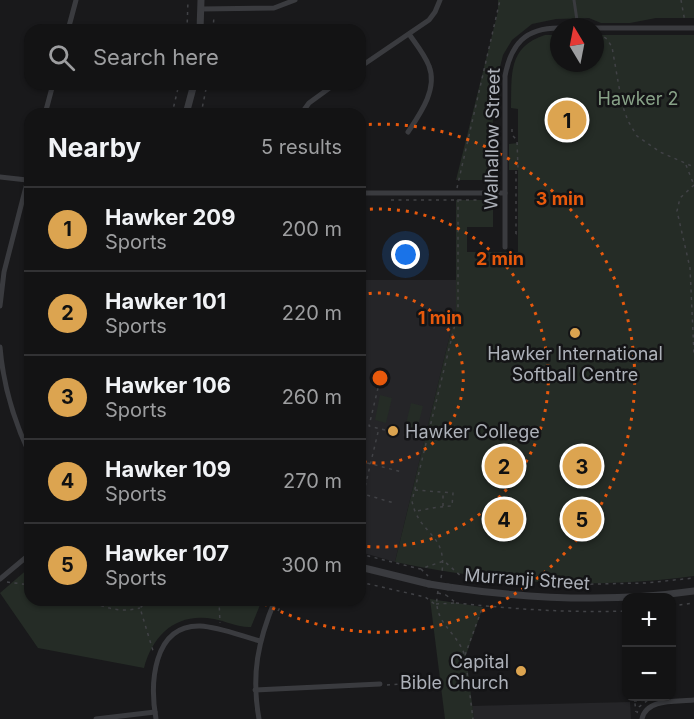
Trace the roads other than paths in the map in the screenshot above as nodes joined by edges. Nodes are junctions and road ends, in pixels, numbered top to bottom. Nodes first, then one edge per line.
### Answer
1 (76, 0) edge
2 (201, 0) edge
3 (295, 0) edge
4 (440, 0) edge
5 (574, 0) edge
6 (201, 9) junction
7 (577, 18) edge
8 (70, 24) edge
9 (200, 24) edge
10 (604, 28) edge
11 (694, 28) edge
12 (550, 29) edge
13 (409, 34) junction
14 (366, 63) edge
15 (51, 90) edge
16 (192, 90) edge
17 (327, 90) edge
18 (47, 108) edge
19 (188, 108) edge
20 (305, 108) edge
21 (408, 132) dead end
22 (0, 177) edge
23 (24, 180) edge
24 (24, 192) edge
25 (366, 193) edge
26 (505, 193) junction
27 (505, 247) dead end
28 (0, 306) edge
29 (0, 346) edge
30 (2, 379) edge
31 (24, 440) edge
32 (24, 559) edge
33 (366, 568) edge
34 (0, 580) edge
35 (694, 591) edge
36 (273, 606) edge
37 (260, 641) junction
38 (380, 684) road end
39 (255, 690) junction
40 (694, 700) edge
41 (155, 716) edge
42 (96, 719) edge
43 (259, 719) edge
44 (642, 719) edge

1 - 8 street
2 - 6 street
3 - 6 street
4 - 13 street
5 - 7 lane
6 - 9 street
10 - 11 street
12 - 26 street, Walhallow Street
13 - 14 street
13 - 21 street
15 - 18 street
16 - 19 street
17 - 20 street
22 - 23 street
24 - 28 street
25 - 26 street
26 - 27 street, Walhallow Street
29 - 30 street
30 - 31 street
32 - 34 street
33 - 35 street, Murranji Street, bridge
36 - 37 street
37 - 39 street
37 - 41 street
38 - 39 street
39 - 43 street
40 - 44 street
41 - 42 street

